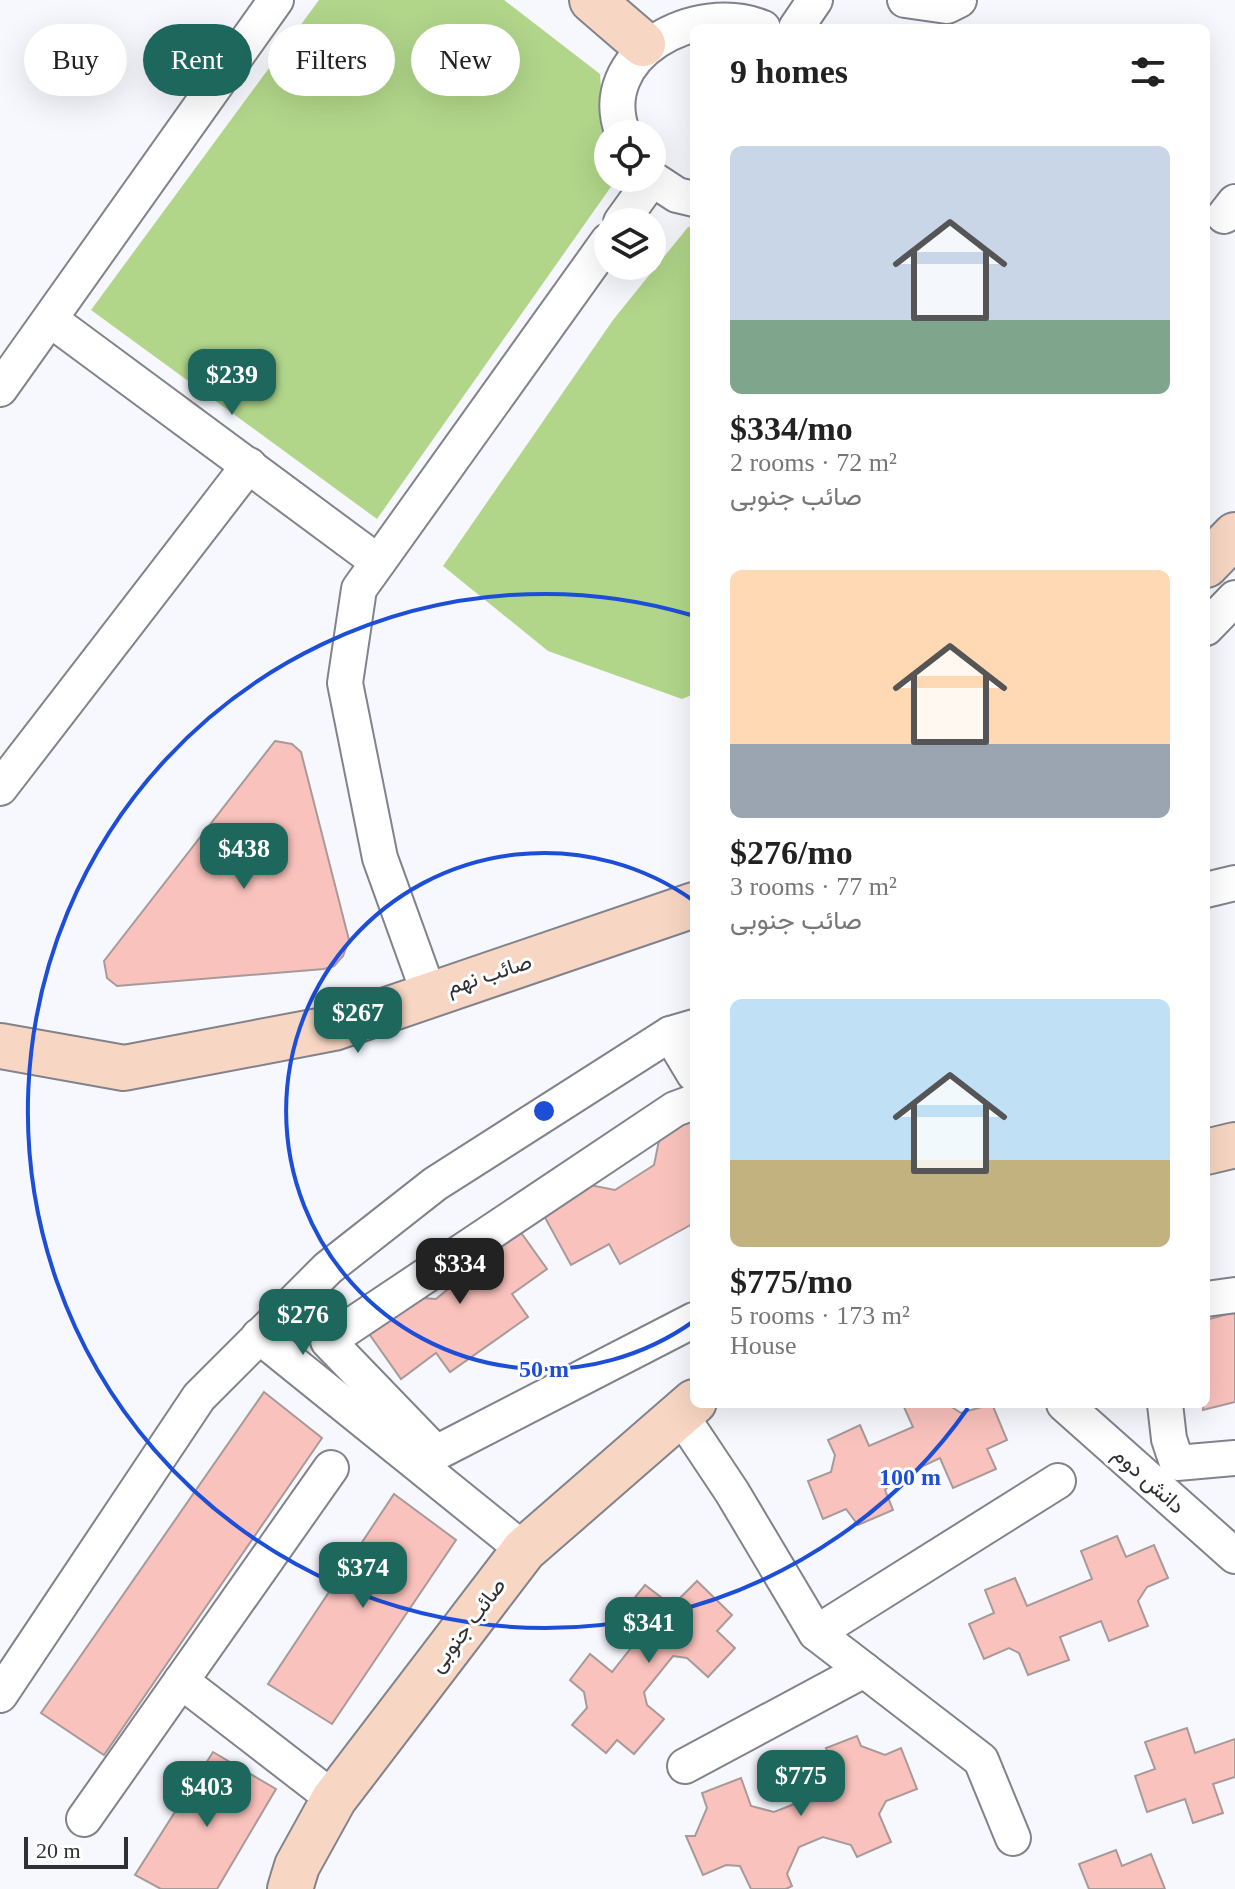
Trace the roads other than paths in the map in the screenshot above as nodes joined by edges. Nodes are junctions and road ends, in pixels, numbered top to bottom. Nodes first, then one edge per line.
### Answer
1 (276, 0) edge
2 (592, 0) edge
3 (815, 0) edge
4 (905, 0) edge
5 (959, 0) edge
6 (753, 24) edge
7 (799, 24) edge
8 (643, 44) junction
9 (621, 120) edge
10 (666, 188) edge
11 (690, 198) edge
12 (594, 261) edge
13 (51, 320) junction
14 (0, 389) edge
15 (249, 465) junction
16 (1235, 535) edge
17 (1210, 561) edge
18 (378, 562) junction
19 (1235, 598) edge
20 (1210, 624) edge
21 (0, 788) edge
22 (1235, 883) edge
23 (1210, 889) edge
24 (690, 906) edge
25 (429, 994) junction
26 (682, 1031) edge
27 (0, 1046) edge
28 (690, 1060) edge
29 (690, 1103) edge
30 (1235, 1145) edge
31 (1210, 1151) edge
32 (1235, 1295) edge
33 (1210, 1298) edge
34 (690, 1322) edge
35 (259, 1336) junction
36 (687, 1408) edge
37 (1068, 1408) edge
38 (1165, 1408) edge
39 (1235, 1458) edge
40 (331, 1468) dead end
41 (1058, 1481) dead end
42 (524, 1550) junction
43 (1235, 1556) edge
44 (816, 1633) junction
45 (864, 1670) junction
46 (181, 1681) junction
47 (0, 1695) edge
48 (685, 1766) dead end
49 (334, 1799) junction
50 (84, 1819) dead end
51 (1013, 1838) dead end
52 (290, 1889) edge

1 - 13 street
2 - 8 main road
3 - 7 street
4 - 5 street
6 - 8 street
8 - 9 street
10 - 11 street
12 - 18 street
13 - 14 street
13 - 15 street
15 - 18 street
15 - 21 street
16 - 17 main road
18 - 25 street
19 - 20 street
22 - 23 street
24 - 25 main road, صائب نهم
25 - 27 main road, صائب نهم
26 - 28 street
26 - 35 street
29 - 34 street
30 - 31 main road
32 - 33 street
35 - 42 street
35 - 47 street
36 - 42 main road, صائب جنوبی
36 - 44 street
37 - 43 street, دانش دوم
38 - 39 street
40 - 46 street
41 - 44 street
42 - 49 main road, صائب جنوبی
44 - 45 street
45 - 48 street
45 - 51 street
46 - 49 street
46 - 50 street
49 - 52 main road, صائب جنوبی

